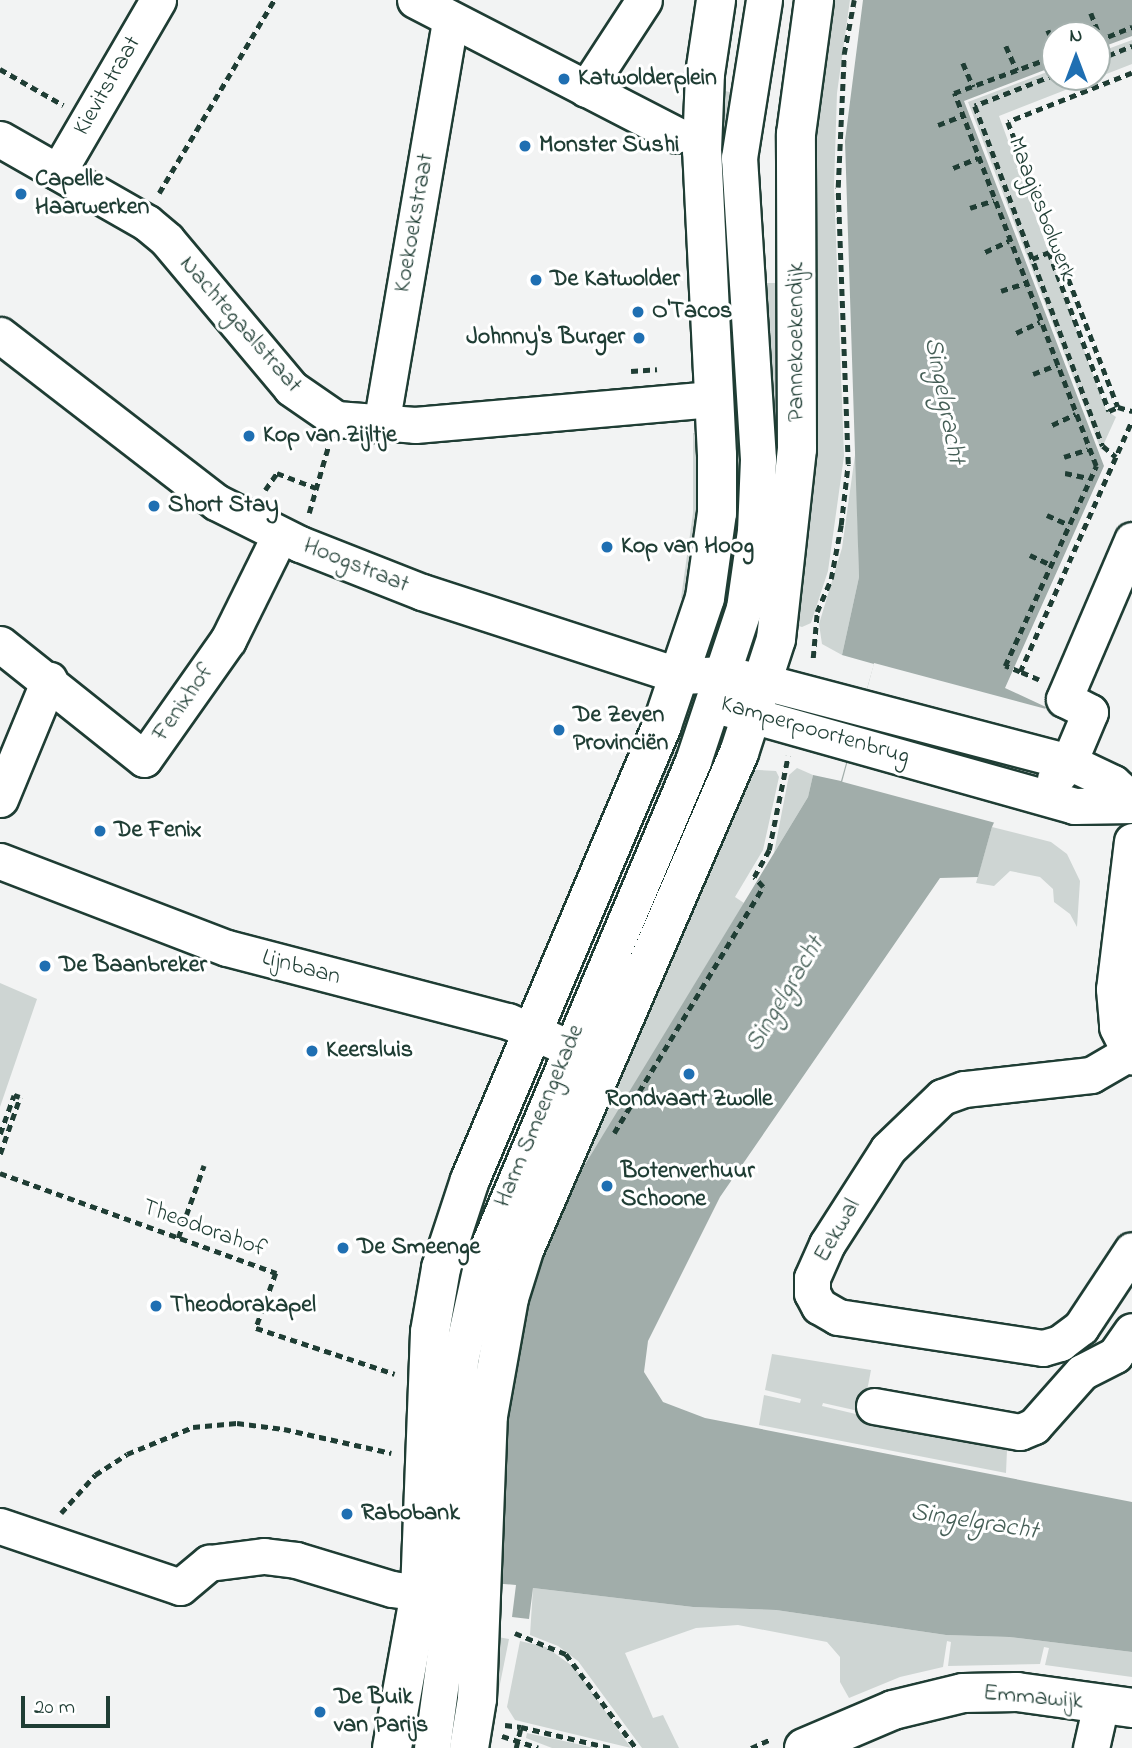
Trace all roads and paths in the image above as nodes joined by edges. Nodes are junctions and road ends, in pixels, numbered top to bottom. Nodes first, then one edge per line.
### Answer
1 (158, 0) edge
2 (274, 0) edge
3 (415, 0) edge
4 (644, 0) edge
5 (716, 0) edge
6 (764, 0) edge
7 (814, 0) edge
8 (854, 0) edge
9 (1091, 13) dead end
10 (450, 20) junction
11 (1093, 21) edge
12 (1132, 27) edge
13 (1111, 35) edge
14 (1006, 46) dead end
15 (1131, 47) edge
16 (1111, 55) edge
17 (1132, 55) edge
18 (1041, 62) edge
19 (963, 63) dead end
20 (0, 69) edge
21 (1017, 71) junction
22 (1132, 73) edge
23 (1041, 80) edge
24 (973, 87) junction
25 (586, 89) junction
26 (962, 116) junction
27 (89, 119) junction
28 (938, 125) dead end
29 (676, 135) dead end
30 (0, 139) edge
31 (978, 158) junction
32 (953, 168) dead end
33 (58, 172) junction
34 (148, 188) dead end
35 (994, 200) junction
36 (157, 205) junction
37 (970, 208) dead end
38 (1009, 241) junction
39 (985, 252) dead end
40 (1032, 259) junction
41 (1026, 283) junction
42 (1001, 291) dead end
43 (1040, 322) junction
44 (1016, 333) dead end
45 (0, 335) edge
46 (1057, 365) junction
47 (657, 369) dead end
48 (617, 372) dead end
49 (1033, 374) dead end
50 (716, 399) junction
51 (1118, 407) junction
52 (1132, 411) edge
53 (1076, 414) junction
54 (336, 419) junction
55 (1132, 421) edge
56 (381, 425) junction
57 (1052, 425) dead end
58 (1088, 449) junction
59 (1064, 457) dead end
60 (1116, 457) junction
61 (1065, 473) dead end
62 (1088, 478) junction
63 (316, 488) junction
64 (1047, 516) dead end
65 (245, 519) junction
66 (1069, 525) junction
67 (290, 540) junction
68 (1132, 540) edge
69 (1030, 555) dead end
70 (1051, 565) junction
71 (0, 644) edge
72 (813, 658) dead end
73 (1020, 672) junction
74 (681, 676) junction
75 (49, 680) junction
76 (720, 689) junction
77 (758, 699) junction
78 (1077, 706) junction
79 (853, 724) junction
80 (788, 755) dead end
81 (1053, 758) junction
82 (1026, 792) junction
83 (0, 799) edge
84 (1132, 802) edge
85 (1132, 841) edge
86 (0, 861) edge
87 (532, 1031) junction
88 (570, 1048) junction
89 (1131, 1055) edge
90 (605, 1063) junction
91 (0, 1134) edge
92 (612, 1136) dead end
93 (0, 1154) edge
94 (204, 1165) dead end
95 (0, 1173) edge
96 (178, 1238) junction
97 (1132, 1250) edge
98 (1132, 1331) edge
99 (402, 1376) dead end
100 (874, 1406) dead end
101 (399, 1455) dead end
102 (0, 1526) edge
103 (48, 1542) junction
104 (420, 1593) junction
105 (515, 1633) dead end
106 (1116, 1706) edge
107 (392, 1748) edge
108 (432, 1748) edge
109 (469, 1748) edge
110 (516, 1748) edge
111 (611, 1748) edge
112 (636, 1748) edge
113 (804, 1748) edge
114 (1091, 1748) edge

1 - 27 street, Kievitstraat
2 - 36 path
3 - 10 street
4 - 25 street
5 - 50 main road
6 - 76 street, Pannekoekendijk
7 - 77 main road, Pannekoekendijk
8 - 72 path, Pannekoekendijk
9 - 11 path
10 - 25 street
10 - 56 street, Koekoekstraat
12 - 13 path
14 - 21 path
15 - 16 path
15 - 17 path
18 - 21 path
19 - 24 path
20 - 27 path
21 - 24 path
22 - 51 path, Maagjesbolwerk
23 - 40 path
24 - 26 path
25 - 29 street
26 - 28 path
26 - 31 path
27 - 33 street, Kievitstraat
30 - 33 street, Nachtegaalstraat
31 - 32 path
31 - 35 path
33 - 36 street, Nachtegaalstraat
34 - 36 path
35 - 37 path
35 - 38 path
36 - 54 street, Nachtegaalstraat
38 - 39 path
38 - 41 path
40 - 51 path
40 - 60 path
41 - 42 path
41 - 43 path
43 - 44 path
43 - 46 path
45 - 65 street, Hoogstraat
46 - 49 path
46 - 53 path
47 - 48 path
50 - 56 street, Nachtegaalstraat
50 - 74 main road
51 - 52 path
53 - 57 path
53 - 58 path
54 - 56 street, Nachtegaalstraat
54 - 63 path
55 - 60 path
58 - 59 path
58 - 62 path
60 - 73 path
61 - 62 path
62 - 66 path
63 - 65 path
63 - 67 path
64 - 66 path
65 - 67 street, Hoogstraat
66 - 70 path
67 - 74 street, Hoogstraat
67 - 75 street, Fenixhof
68 - 78 street
69 - 70 path
70 - 73 path
71 - 75 street, Fenixhof
73 - 78 path
74 - 76 street, Kamperpoortenbrug
74 - 87 main road, Harm Smeengekade
75 - 83 street
76 - 77 street, Kamperpoortenbrug
76 - 88 street, Harm Smeengekade
77 - 79 street, Kamperpoortenbrug
77 - 90 main road, Harm Smeengekade
78 - 81 street
79 - 81 street, Kamperpoortenbrug
79 - 82 street, Kamperpoortenbrug
80 - 92 path
81 - 82 street
81 - 84 street, Kamperpoortenbrug
82 - 84 street, Kamperpoortenbrug
85 - 89 street, Eekwal
86 - 87 street, Lijnbaan
87 - 88 street, Lijnbaan
87 - 104 main road, Harm Smeengekade
88 - 90 street, Lijnbaan
88 - 108 street, Harm Smeengekade
89 - 97 street, Eekwal
90 - 109 main road, Harm Smeengekade
91 - 93 path
94 - 96 path
95 - 96 path, Theodorahof
96 - 99 path, Theodorahof
98 - 100 street
101 - 103 path
102 - 103 street
103 - 104 street
104 - 107 main road, Harm Smeengekade
105 - 112 path
106 - 113 main road, Emmawijk
106 - 114 street, Emmawijk
110 - 111 path

